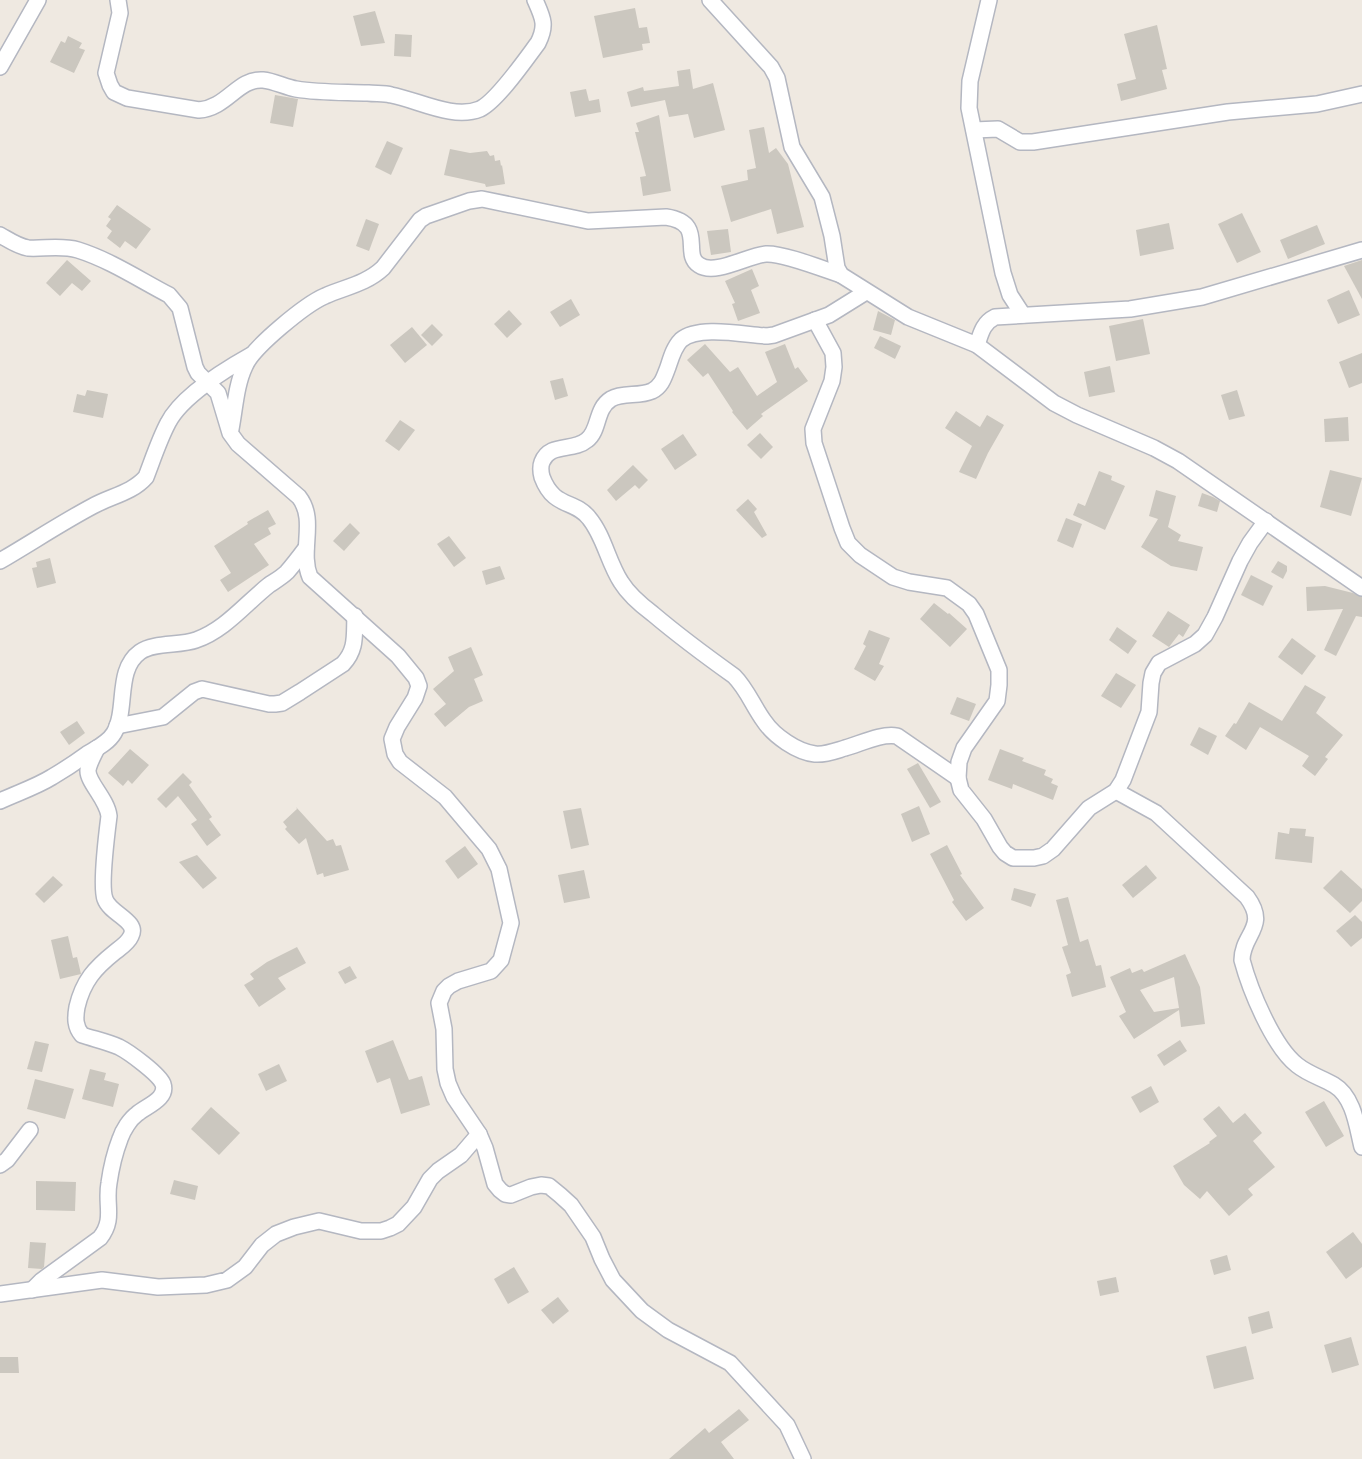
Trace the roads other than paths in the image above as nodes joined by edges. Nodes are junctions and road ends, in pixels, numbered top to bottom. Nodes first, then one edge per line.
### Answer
1 (38, 0) edge
2 (118, 0) edge
3 (535, 0) edge
4 (710, 0) edge
5 (989, 0) edge
6 (0, 67) edge
7 (1362, 94) edge
8 (974, 130) junction
9 (0, 235) edge
10 (1362, 250) edge
11 (841, 275) junction
12 (866, 292) junction
13 (1023, 315) junction
14 (815, 320) junction
15 (977, 345) junction
16 (251, 355) junction
17 (207, 383) junction
18 (230, 433) junction
19 (1266, 521) junction
20 (306, 548) junction
21 (0, 561) edge
22 (1362, 588) edge
23 (355, 616) junction
24 (117, 726) junction
25 (97, 748) junction
26 (958, 778) junction
27 (1116, 791) junction
28 (0, 801) edge
29 (30, 1130) dead end
30 (479, 1134) junction
31 (1362, 1147) edge
32 (0, 1165) edge
33 (32, 1290) junction
34 (0, 1294) edge
35 (803, 1459) edge

1 - 6 street
2 - 3 street
4 - 11 street
5 - 8 street
7 - 8 street
8 - 13 street
9 - 17 street
10 - 13 street
11 - 12 street
11 - 16 street
12 - 14 street
12 - 15 street
13 - 15 street
14 - 26 street
14 - 26 street
15 - 19 street
16 - 17 street
16 - 18 street
17 - 18 street
17 - 21 street
18 - 20 street
19 - 22 street
19 - 27 street
20 - 23 street
20 - 24 street
23 - 24 street
23 - 30 street
24 - 25 street
25 - 28 street
25 - 33 street
26 - 27 street
27 - 31 street
29 - 32 street
30 - 33 street
30 - 35 street
33 - 34 street

